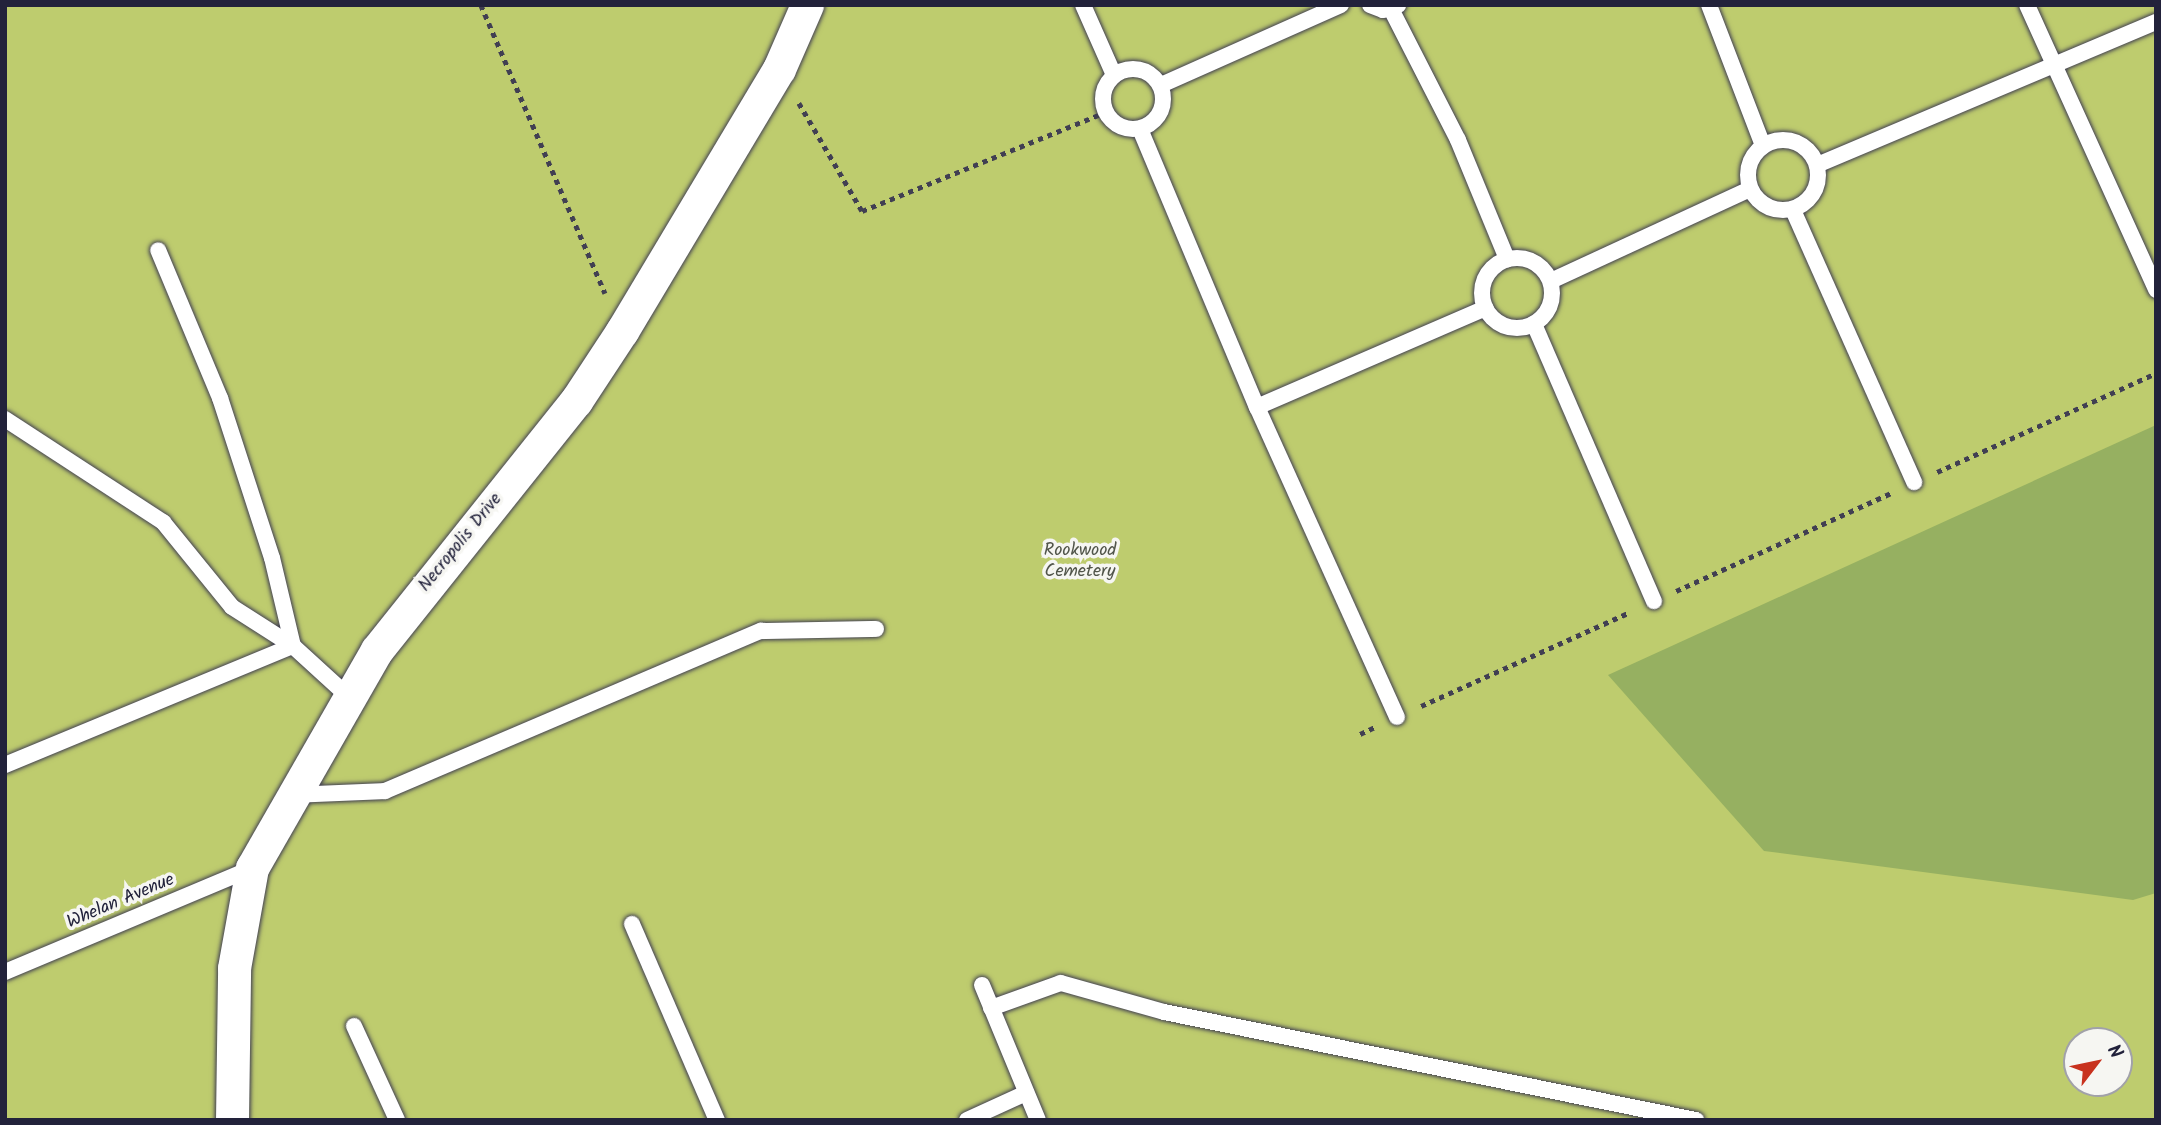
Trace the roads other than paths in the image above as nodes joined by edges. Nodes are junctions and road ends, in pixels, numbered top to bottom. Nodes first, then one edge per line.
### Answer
1 (807, 5) edge
2 (1083, 5) edge
3 (1340, 5) edge
4 (1370, 5) edge
5 (1709, 5) edge
6 (2027, 5) edge
7 (1395, 7) edge
8 (2156, 22) edge
9 (2054, 66) junction
10 (1114, 75) junction
11 (1161, 85) junction
12 (1140, 129) junction
13 (1763, 145) junction
14 (1817, 165) junction
15 (1750, 188) junction
16 (1793, 210) junction
17 (158, 250) dead end
18 (1507, 259) junction
19 (1551, 281) junction
20 (2156, 290) edge
21 (1486, 308) junction
22 (1534, 324) junction
23 (1257, 407) junction
24 (5, 419) edge
25 (1914, 482) road end
26 (1654, 601) road end
27 (876, 629) dead end
28 (293, 646) junction
29 (351, 699) junction
30 (1397, 717) road end
31 (5, 765) edge
32 (291, 795) junction
33 (252, 868) junction
34 (632, 925) dead end
35 (5, 971) edge
36 (982, 985) dead end
37 (991, 1008) junction
38 (354, 1026) dead end
39 (1026, 1093) junction
40 (232, 1120) edge
41 (397, 1120) edge
42 (717, 1120) edge
43 (967, 1120) edge
44 (1038, 1120) edge
45 (1696, 1120) edge

1 - 29 street, Necropolis Drive
2 - 10 lane
3 - 11 lane
4 - 7 lane
5 - 13 lane
6 - 9 lane
7 - 18 lane
8 - 9 lane
9 - 14 lane
9 - 20 lane
10 - 11 lane
10 - 12 lane
11 - 12 lane
12 - 23 lane
13 - 14 lane
13 - 15 lane
14 - 16 lane
15 - 16 lane
15 - 19 lane
16 - 25 lane
17 - 28 lane
18 - 19 lane
18 - 21 lane
19 - 22 lane
21 - 22 lane
21 - 23 lane
22 - 26 lane
23 - 30 lane
24 - 28 lane
27 - 32 lane
28 - 29 lane
28 - 31 lane
29 - 32 street, Necropolis Drive
32 - 33 street, Necropolis Drive
33 - 35 lane, Whelan Avenue
33 - 40 street, Necropolis Drive
34 - 42 lane
36 - 37 lane
37 - 39 lane
37 - 45 lane
38 - 41 lane
39 - 43 lane
39 - 44 lane

